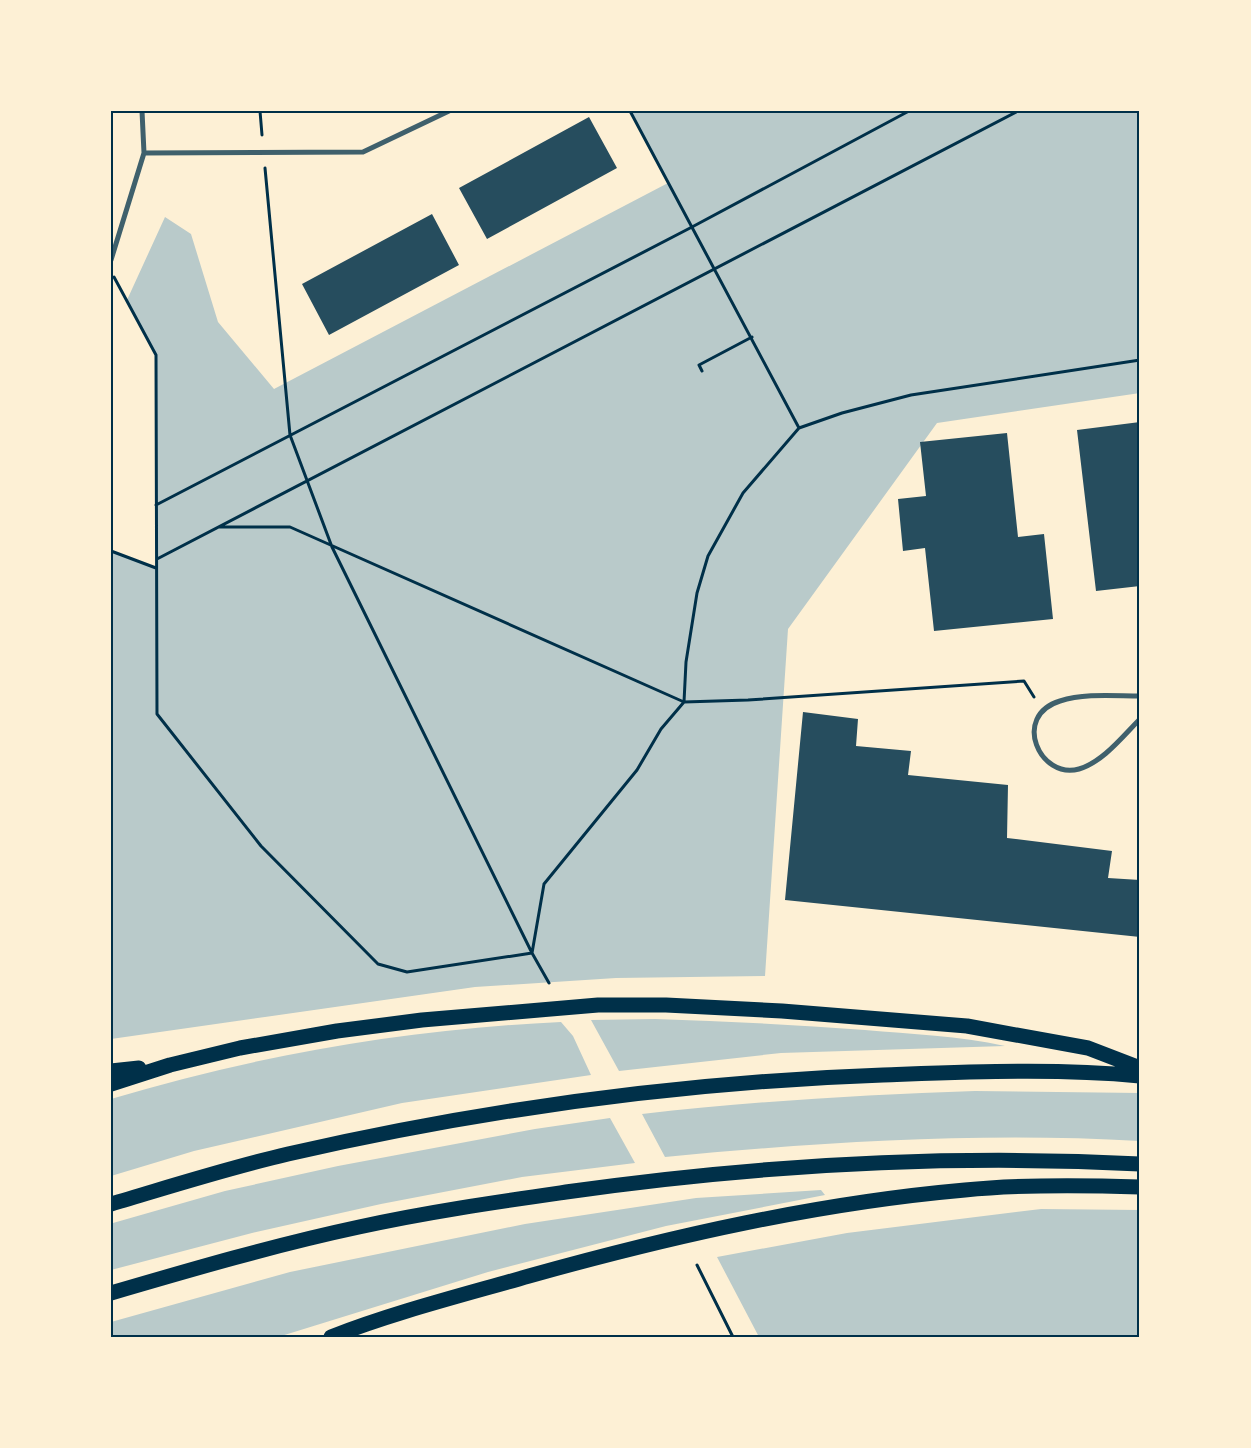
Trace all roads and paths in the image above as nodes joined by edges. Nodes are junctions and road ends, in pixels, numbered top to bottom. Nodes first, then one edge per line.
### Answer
1 (142, 111) edge
2 (260, 111) edge
3 (449, 111) edge
4 (630, 111) edge
5 (909, 111) edge
6 (1018, 111) edge
7 (144, 153) junction
8 (264, 154) junction
9 (692, 227) junction
10 (111, 260) edge
11 (714, 268) junction
12 (111, 272) edge
13 (752, 337) junction
14 (1140, 360) edge
15 (702, 371) dead end
16 (799, 428) junction
17 (290, 435) junction
18 (308, 480) junction
19 (156, 505) junction
20 (218, 527) junction
21 (332, 547) junction
22 (111, 551) edge
23 (157, 559) junction
24 (156, 568) junction
25 (1140, 696) edge
26 (684, 702) junction
27 (1043, 712) junction
28 (1140, 719) edge
29 (532, 953) junction
30 (550, 983) dead end
31 (170, 1065) junction
32 (1140, 1068) edge
33 (111, 1071) edge
34 (1140, 1076) edge
35 (111, 1084) edge
36 (1140, 1164) edge
37 (1140, 1187) edge
38 (111, 1204) edge
39 (697, 1265) dead end
40 (111, 1293) edge
41 (330, 1337) edge
42 (733, 1337) edge

1 - 7 street
2 - 8 path
3 - 8 street
4 - 9 path
5 - 9 path
6 - 11 path
7 - 8 street
7 - 10 street
8 - 17 path
9 - 11 path
9 - 17 path
11 - 13 path
11 - 18 path
12 - 19 path
13 - 15 path
13 - 16 path
14 - 16 path
16 - 26 path
17 - 18 path
17 - 19 path
18 - 20 path
18 - 21 path
19 - 23 path
20 - 21 path
20 - 23 path
21 - 26 path
21 - 29 path
22 - 24 path
23 - 24 path
24 - 29 path
25 - 27 street
26 - 27 path
26 - 29 path
27 - 28 street
29 - 30 path
31 - 32 highway
31 - 33 highway
31 - 35 highway
34 - 38 highway
36 - 40 highway
37 - 41 highway
39 - 42 path

